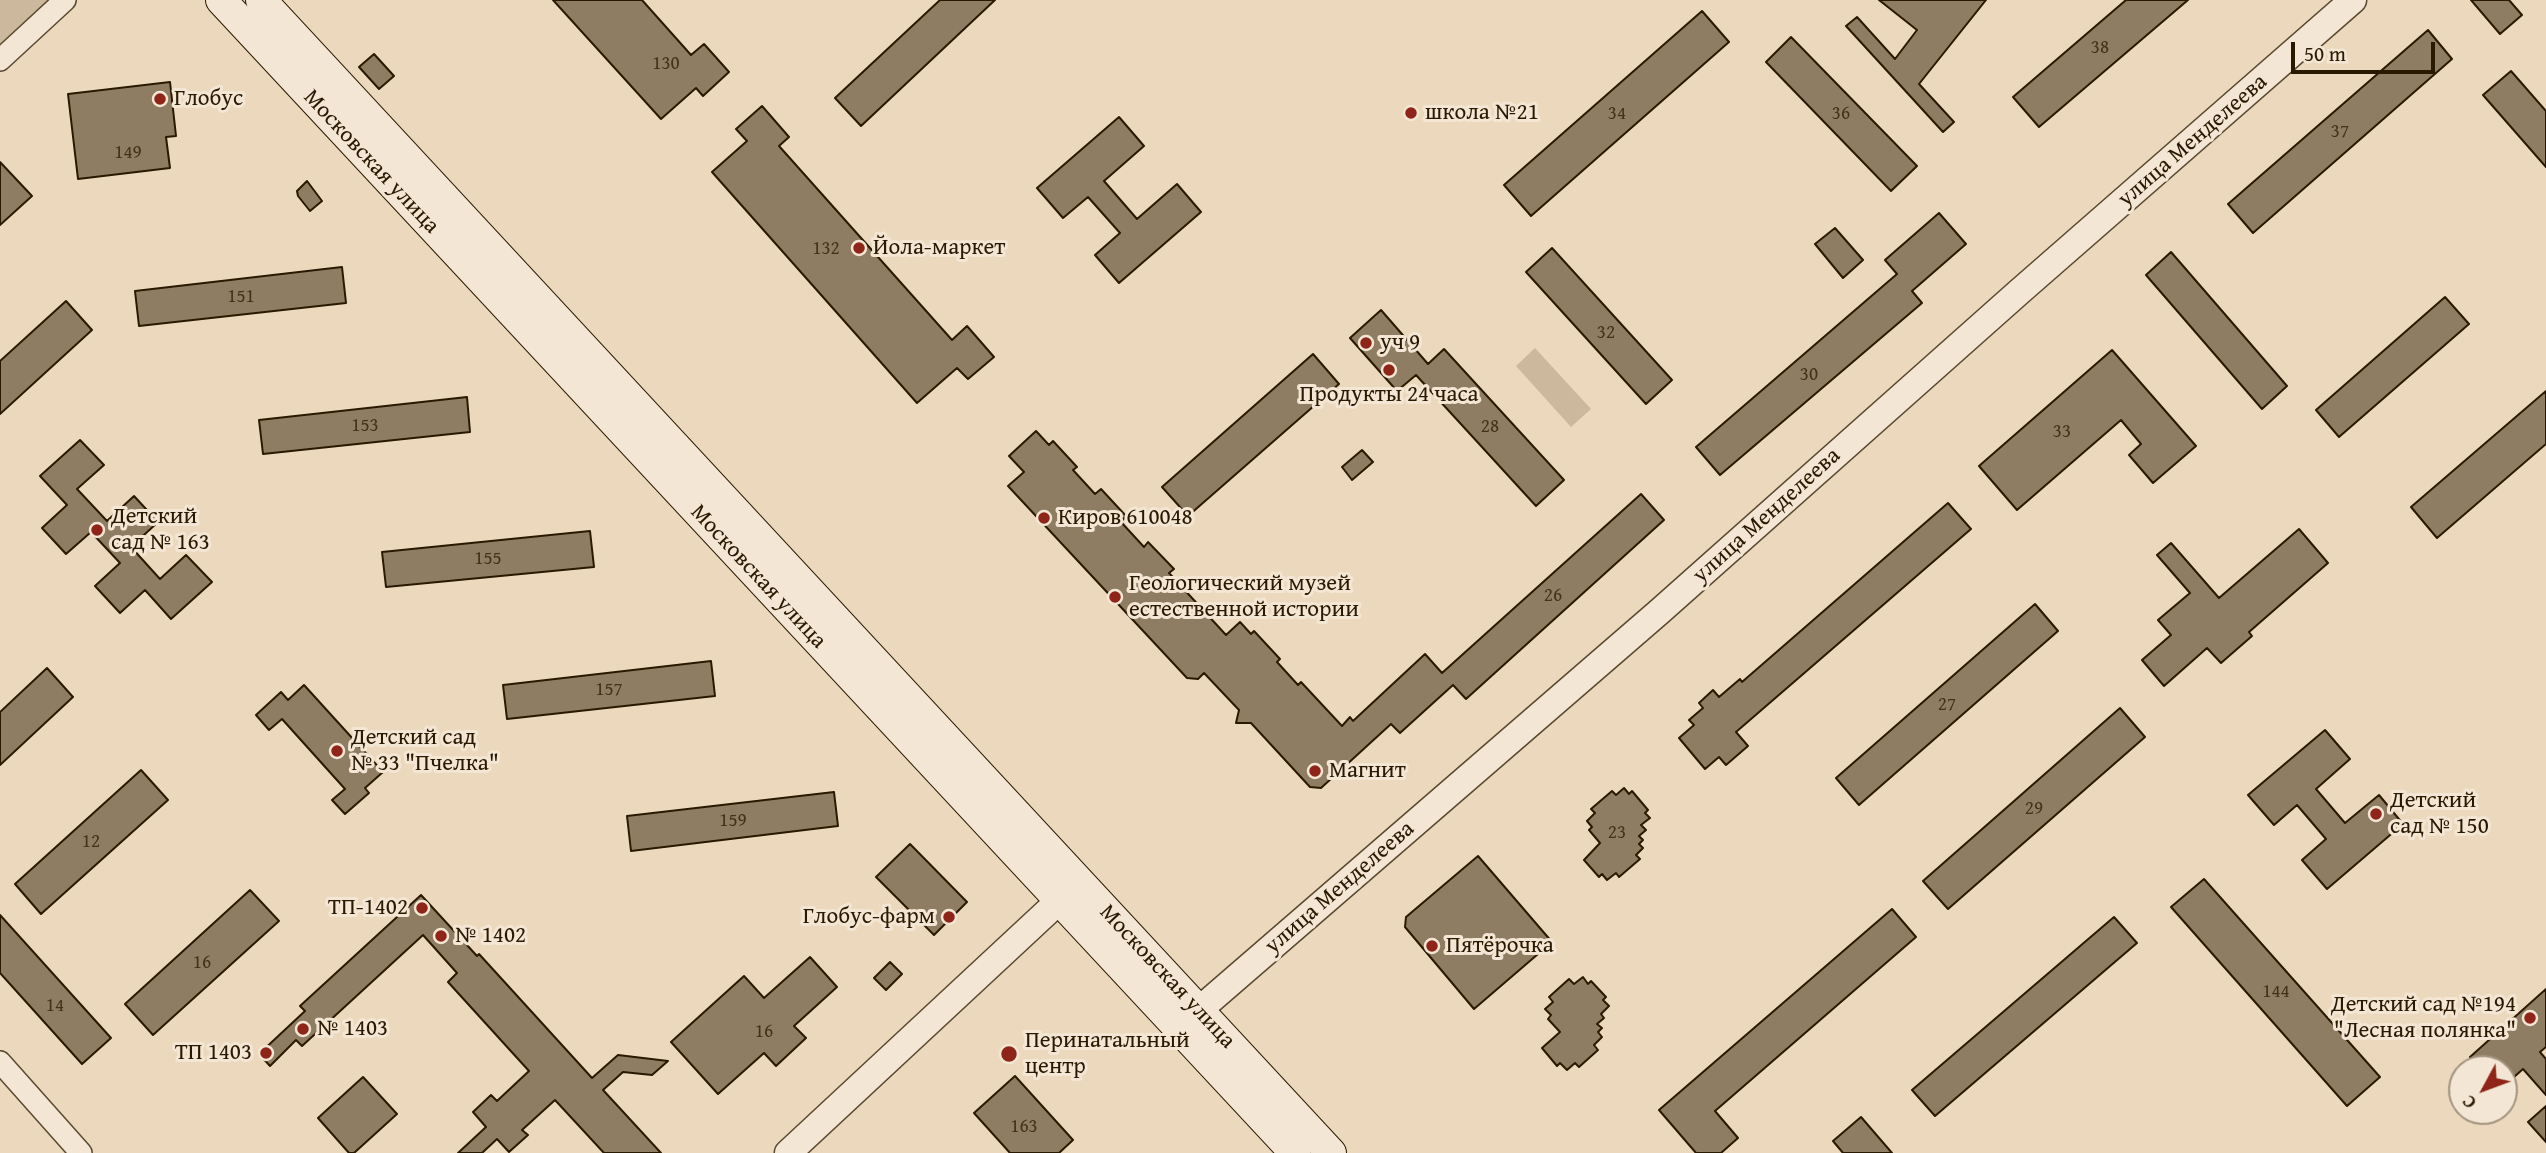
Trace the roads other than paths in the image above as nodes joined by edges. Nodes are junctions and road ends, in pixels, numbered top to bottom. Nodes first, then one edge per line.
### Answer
1 (65, 0) edge
2 (222, 0) edge
3 (261, 0) edge
4 (2353, 0) edge
5 (0, 60) edge
6 (1070, 891) junction
7 (1189, 1019) junction
8 (0, 1062) edge
9 (81, 1153) edge
10 (788, 1153) edge
11 (1295, 1153) edge
12 (1331, 1153) edge

1 - 5 street
2 - 6 main road, Московская улица
3 - 6 main road, Московская улица
4 - 7 street, улица Менделеева
6 - 7 main road, Московская улица
6 - 10 street
7 - 11 main road, Московская улица
7 - 12 main road, Московская улица
8 - 9 street

